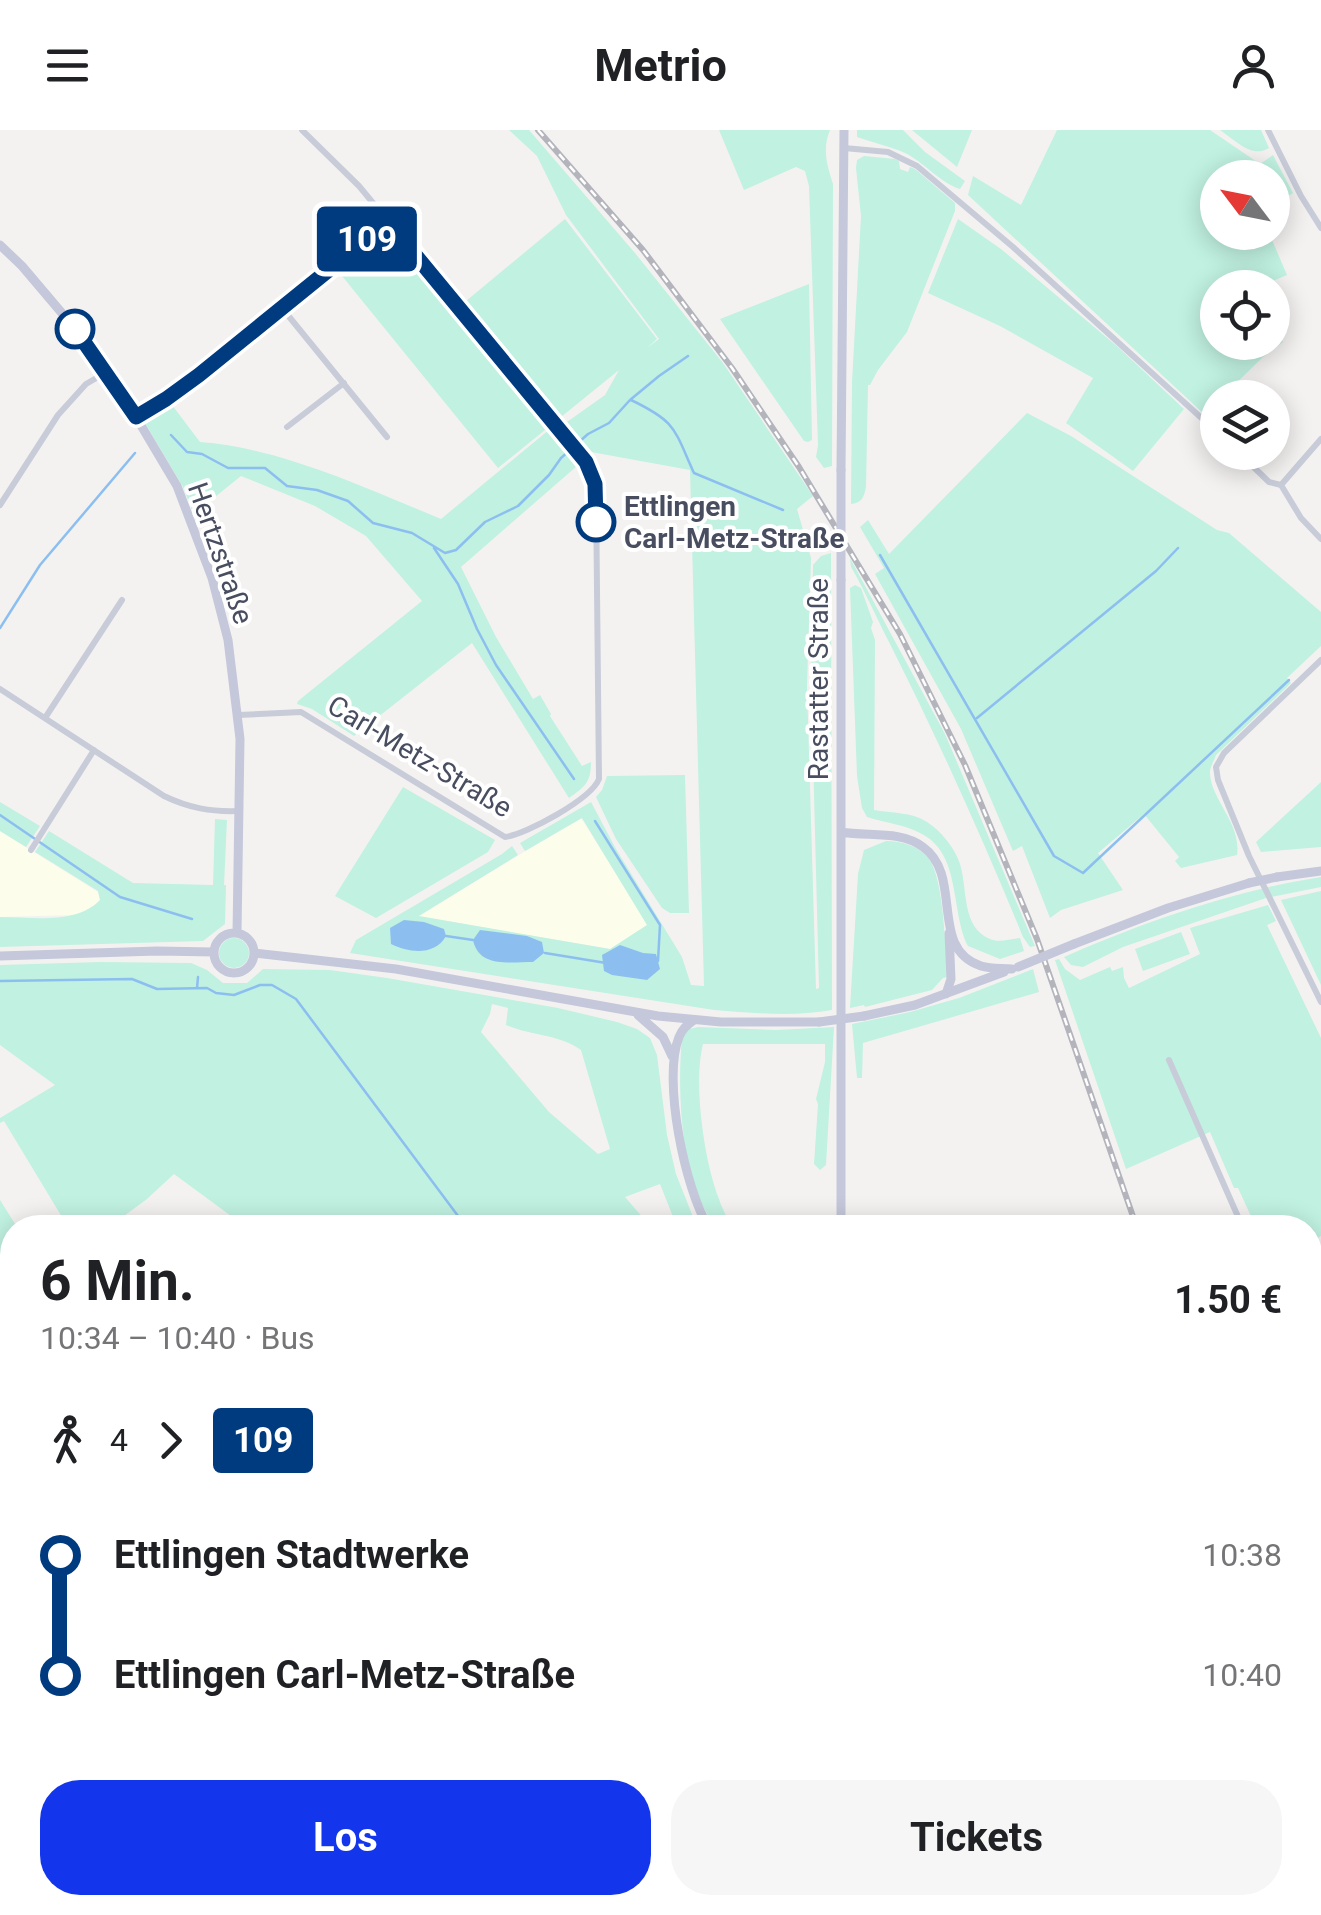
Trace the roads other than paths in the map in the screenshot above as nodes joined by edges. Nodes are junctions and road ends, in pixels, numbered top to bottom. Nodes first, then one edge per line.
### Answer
1 (302, 130) edge
2 (844, 130) edge
3 (1268, 130) edge
4 (844, 148) junction
5 (388, 222) junction
6 (1321, 228) edge
7 (0, 245) edge
8 (282, 308) junction
9 (106, 372) junction
10 (344, 383) junction
11 (1200, 416) edge
12 (136, 417) junction
13 (287, 427) dead end
14 (387, 437) dead end
15 (1321, 439) edge
16 (1257, 470) edge
17 (1281, 485) junction
18 (0, 505) edge
19 (1321, 539) edge
20 (122, 600) dead end
21 (1321, 660) edge
22 (0, 689) edge
23 (238, 715) junction
24 (45, 718) junction
25 (94, 750) junction
26 (238, 811) junction
27 (840, 832) junction
28 (30, 850) dead end
29 (1321, 871) edge
30 (950, 926) junction
31 (237, 933) junction
32 (214, 952) junction
33 (254, 953) junction
34 (0, 956) edge
35 (1015, 968) junction
36 (946, 994) junction
37 (1321, 1002) edge
38 (637, 1013) junction
39 (694, 1020) junction
40 (673, 1058) junction
41 (1168, 1060) dead end
42 (703, 1215) edge
43 (840, 1215) edge
44 (1237, 1215) edge

1 - 5 street, Carl-Metz-Straße
2 - 4 main road, Rastatter Straße
3 - 6 street
4 - 11 street
4 - 27 main road, Rastatter Straße, bridge
5 - 8 street
5 - 23 street, Carl-Metz-Straße
7 - 9 main road, Hertzstraße
8 - 10 street
8 - 12 street
9 - 12 main road, Hertzstraße
9 - 18 street
10 - 13 street
10 - 14 street
12 - 23 main road, Hertzstraße
15 - 17 street
16 - 17 street
17 - 19 street
20 - 24 street
21 - 37 street
22 - 24 street
23 - 26 main road, Hertzstraße
24 - 25 street
25 - 26 street
25 - 28 street
26 - 31 main road, Hertzstraße
27 - 30 main road
27 - 43 main road, Rastatter Straße
29 - 35 main road, bridge
30 - 35 main road
30 - 36 main road
31 - 32 main road
31 - 33 main road
32 - 33 main road
32 - 34 main road
33 - 38 main road
35 - 36 main road
36 - 39 main road, bridge
38 - 39 main road
38 - 40 main road
39 - 40 main road
40 - 42 main road
41 - 44 street

